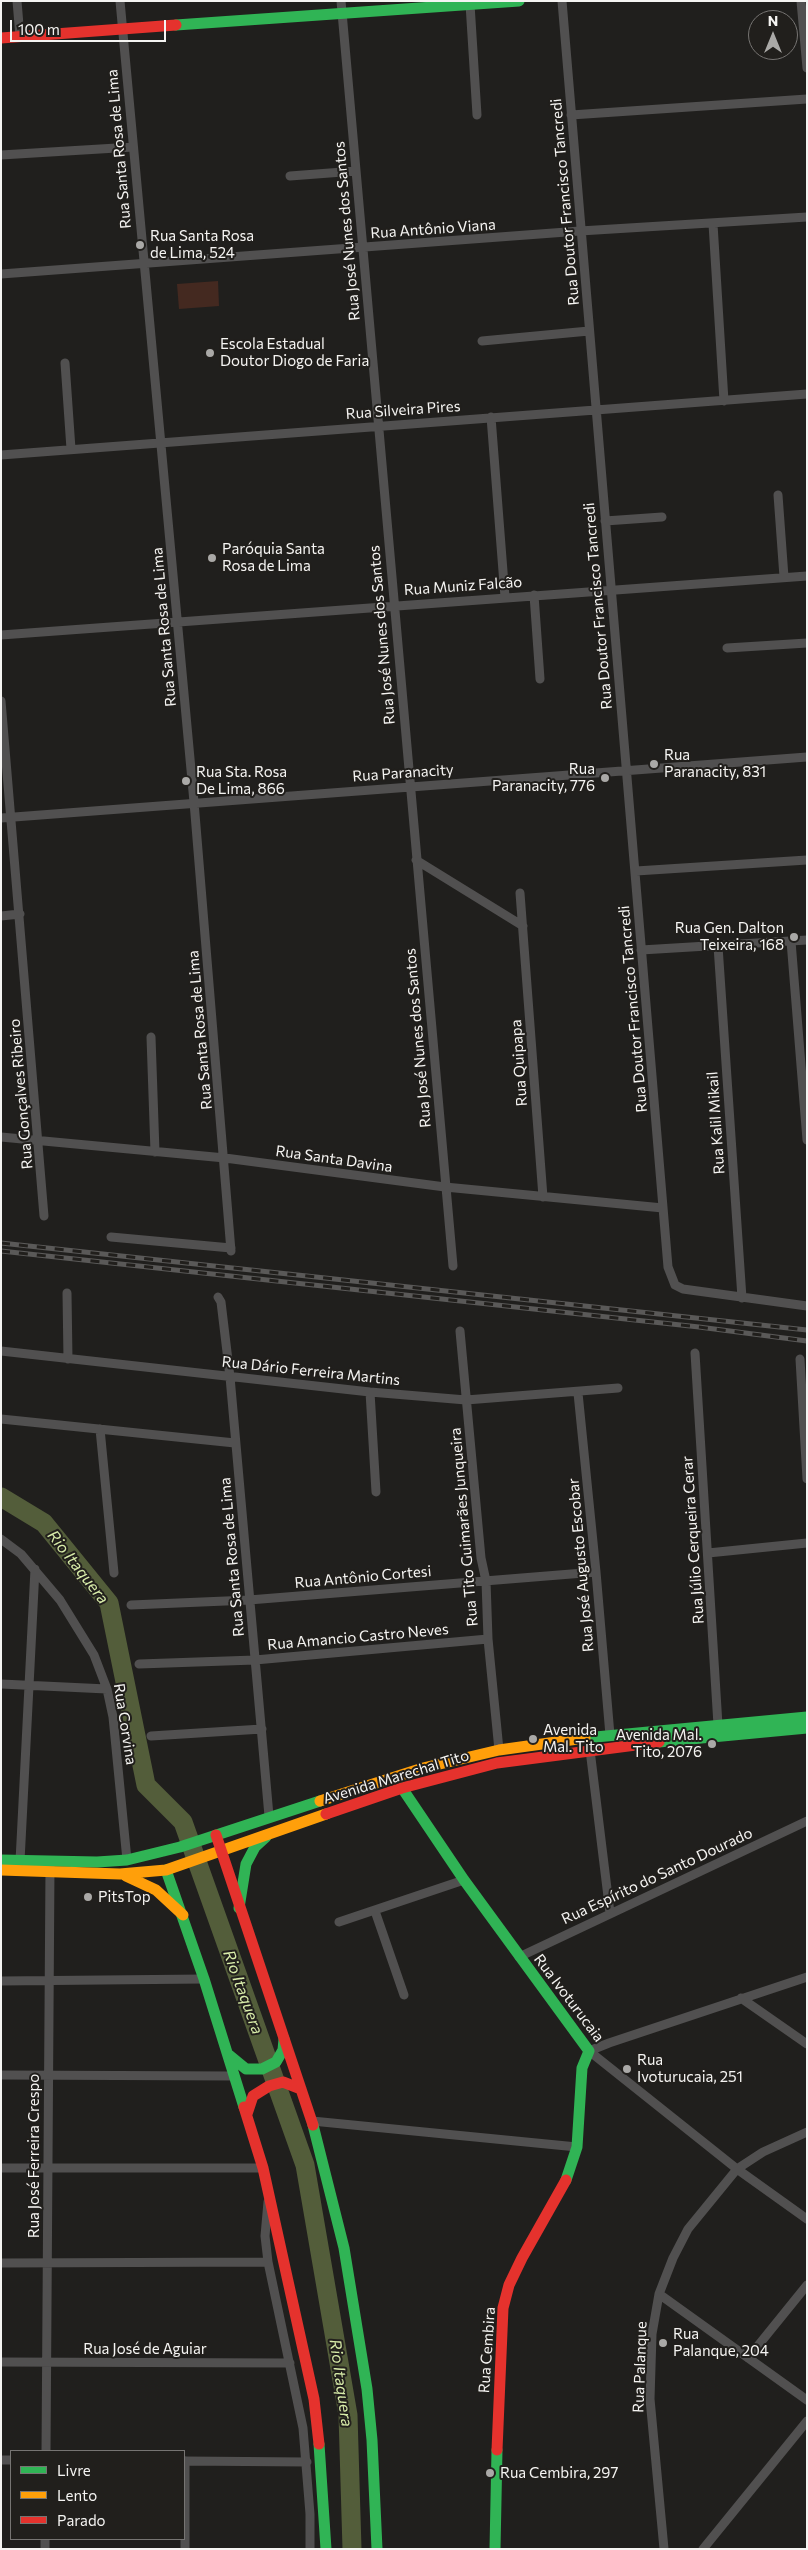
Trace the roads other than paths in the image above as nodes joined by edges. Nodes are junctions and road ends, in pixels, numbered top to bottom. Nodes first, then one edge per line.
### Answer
1 (17, 1) edge
2 (120, 1) edge
3 (341, 1) edge
4 (519, 1) edge
5 (562, 1) edge
6 (801, 1) edge
7 (492, 2) edge
8 (470, 4) junction
9 (342, 14) junction
10 (122, 30) junction
11 (20, 37) junction
12 (1, 38) edge
13 (807, 68) edge
14 (807, 99) edge
15 (477, 115) dead end
16 (571, 115) junction
17 (133, 147) junction
18 (1, 155) edge
19 (356, 171) junction
20 (290, 176) dead end
21 (807, 217) edge
22 (713, 224) junction
23 (580, 231) junction
24 (362, 248) junction
25 (143, 264) junction
26 (1, 274) edge
27 (589, 331) junction
28 (482, 341) dead end
29 (65, 363) dead end
30 (807, 394) edge
31 (724, 401) junction
32 (595, 410) junction
33 (491, 417) junction
34 (377, 426) junction
35 (160, 443) junction
36 (71, 449) junction
37 (1, 454) edge
38 (778, 495) dead end
39 (662, 518) dead end
40 (605, 521) junction
41 (807, 576) edge
42 (784, 577) junction
43 (611, 589) junction
44 (534, 595) junction
45 (505, 596) junction
46 (394, 605) junction
47 (178, 622) junction
48 (1, 635) edge
49 (807, 643) edge
50 (728, 648) dead end
51 (540, 679) dead end
52 (1, 701) edge
53 (807, 757) edge
54 (626, 770) junction
55 (410, 786) junction
56 (194, 802) junction
57 (6, 818) edge
58 (416, 860) junction
59 (807, 860) edge
60 (636, 871) junction
61 (520, 893) dead end
62 (20, 914) junction
63 (1, 916) edge
64 (523, 926) junction
65 (807, 940) edge
66 (791, 941) junction
67 (718, 946) junction
68 (641, 950) junction
69 (151, 1037) dead end
70 (1, 1137) edge
71 (807, 1140) edge
72 (39, 1141) junction
73 (155, 1152) junction
74 (225, 1158) junction
75 (446, 1187) junction
76 (543, 1197) junction
77 (663, 1208) junction
78 (44, 1216) dead end
79 (111, 1237) dead end
80 (453, 1266) dead end
81 (67, 1293) dead end
82 (218, 1297) dead end
83 (742, 1298) junction
84 (807, 1306) edge
85 (460, 1331) dead end
86 (1, 1351) edge
87 (695, 1353) dead end
88 (68, 1359) junction
89 (800, 1359) dead end
90 (230, 1377) junction
91 (618, 1388) dead end
92 (370, 1392) junction
93 (578, 1393) junction
94 (466, 1400) junction
95 (1, 1419) edge
96 (100, 1429) junction
97 (235, 1443) junction
98 (807, 1479) edge
99 (376, 1492) dead end
100 (1, 1538) edge
101 (807, 1543) edge
102 (708, 1553) junction
103 (35, 1569) junction
104 (596, 1572) junction
105 (114, 1573) dead end
106 (486, 1581) junction
107 (249, 1600) junction
108 (131, 1605) dead end
109 (488, 1639) junction
110 (254, 1660) junction
111 (139, 1664) dead end
112 (1, 1684) edge
113 (28, 1685) junction
114 (107, 1688) junction
115 (807, 1717) edge
116 (718, 1725) junction
117 (807, 1728) edge
118 (262, 1729) junction
119 (610, 1735) junction
120 (151, 1736) dead end
121 (499, 1750) junction
122 (590, 1750) junction
123 (402, 1788) junction
124 (269, 1816) junction
125 (807, 1821) edge
126 (272, 1832) junction
127 (216, 1835) junction
128 (169, 1853) junction
129 (217, 1854) junction
130 (1, 1860) edge
131 (127, 1860) junction
132 (20, 1861) junction
133 (50, 1867) junction
134 (171, 1869) junction
135 (1, 1870) edge
136 (120, 1874) junction
137 (464, 1880) junction
138 (240, 1908) junction
139 (375, 1911) junction
140 (610, 1912) junction
141 (183, 1916) junction
142 (339, 1922) dead end
143 (519, 1957) junction
144 (807, 1977) edge
145 (204, 1980) junction
146 (1, 1981) edge
147 (49, 1981) junction
148 (404, 1995) dead end
149 (741, 1998) junction
150 (285, 2037) junction
151 (807, 2044) edge
152 (225, 2051) junction
153 (589, 2052) junction
154 (1, 2075) edge
155 (49, 2075) junction
156 (234, 2076) junction
157 (301, 2089) junction
158 (247, 2114) junction
159 (312, 2121) junction
160 (807, 2132) edge
161 (577, 2147) junction
162 (1, 2168) edge
163 (48, 2168) junction
164 (264, 2168) junction
165 (737, 2169) junction
166 (269, 2192) junction
167 (807, 2219) edge
168 (268, 2262) junction
169 (1, 2263) edge
170 (47, 2263) junction
171 (807, 2285) edge
172 (659, 2294) junction
173 (748, 2358) junction
174 (1, 2362) edge
175 (47, 2362) junction
176 (290, 2363) junction
177 (807, 2400) edge
178 (807, 2421) edge
179 (46, 2450) edge
180 (185, 2461) edge
181 (307, 2462) junction
182 (185, 2549) edge
183 (310, 2549) edge
184 (326, 2549) edge
185 (377, 2549) edge
186 (495, 2549) edge
187 (664, 2549) edge
188 (703, 2549) edge

1 - 11 street
2 - 10 street, Rua Santa Rosa de Lima
3 - 9 street, Rua José Nunes dos Santos
4 - 7 street
5 - 16 street, Rua Doutor Francisco Tancredi
6 - 13 street
7 - 8 street
8 - 9 street
8 - 15 street
9 - 10 street
9 - 19 street, Rua José Nunes dos Santos
10 - 11 street
10 - 17 street, Rua Santa Rosa de Lima
11 - 12 street
14 - 16 street
16 - 23 street, Rua Doutor Francisco Tancredi
17 - 18 street
17 - 25 street, Rua Santa Rosa de Lima
19 - 20 street
19 - 24 street, Rua José Nunes dos Santos
21 - 22 street, Rua Antônio Viana
22 - 23 street, Rua Antônio Viana
22 - 31 street
23 - 24 street, Rua Antônio Viana
23 - 27 street, Rua Doutor Francisco Tancredi
24 - 25 street, Rua Antônio Viana
24 - 34 street, Rua José Nunes dos Santos
25 - 26 street, Rua Antônio Viana
25 - 35 street, Rua Santa Rosa de Lima
27 - 28 street
27 - 32 street, Rua Doutor Francisco Tancredi
29 - 36 street
30 - 31 street, Rua Silveira Pires
31 - 32 street, Rua Silveira Pires
32 - 33 street, Rua Silveira Pires
32 - 40 street, Rua Doutor Francisco Tancredi
33 - 34 street, Rua Silveira Pires
33 - 45 street
34 - 35 street, Rua Silveira Pires
34 - 46 street, Rua José Nunes dos Santos
35 - 36 street, Rua Silveira Pires
35 - 47 street, Rua Santa Rosa de Lima
36 - 37 street, Rua Silveira Pires
38 - 42 street
39 - 40 street
40 - 43 street, Rua Doutor Francisco Tancredi
41 - 42 street, Rua Muniz Falcão
42 - 43 street, Rua Muniz Falcão
43 - 44 street, Rua Muniz Falcão
43 - 54 street, Rua Doutor Francisco Tancredi
44 - 45 street, Rua Muniz Falcão
44 - 51 street
45 - 46 street, Rua Muniz Falcão
46 - 47 street, Rua Muniz Falcão
46 - 55 street, Rua José Nunes dos Santos
47 - 48 street, Rua Muniz Falcão
47 - 56 street, Rua Santa Rosa de Lima
49 - 50 street
52 - 57 street, Rua Gonçalves Ribeiro
53 - 54 street, Rua Paranacity
54 - 55 street, Rua Paranacity
54 - 60 street, Rua Doutor Francisco Tancredi
55 - 56 street, Rua Paranacity
55 - 58 street, Rua José Nunes dos Santos
56 - 57 street, Rua Paranacity
56 - 74 street, Rua Santa Rosa de Lima
57 - 62 street, Rua Gonçalves Ribeiro
58 - 64 street
58 - 75 street, Rua José Nunes dos Santos
59 - 60 street
60 - 68 street, Rua Doutor Francisco Tancredi
61 - 64 street, Rua Quipapa
62 - 63 street
62 - 72 street, Rua Gonçalves Ribeiro
64 - 76 street, Rua Quipapa
65 - 66 street
66 - 67 street
66 - 71 street
67 - 68 street
67 - 83 street, Rua Kalil Mikail
68 - 77 street, Rua Doutor Francisco Tancredi
69 - 73 street
70 - 72 street, Rua Santa Davina
72 - 73 street, Rua Santa Davina
72 - 78 street, Rua Gonçalves Ribeiro
73 - 74 street, Rua Santa Davina
74 - 75 street, Rua Santa Davina
74 - 79 street, Rua Santa Rosa de Lima
75 - 76 street, Rua Santa Davina
75 - 80 street, Rua José Nunes dos Santos
76 - 77 street, Rua Santa Davina
77 - 83 street, Rua Doutor Francisco Tancredi
81 - 88 street
82 - 90 street, Rua Santa Rosa de Lima
83 - 84 street
85 - 94 street, Rua Tito Guimarães Junqueira
86 - 88 street, Rua Dário Ferreira Martins
87 - 102 street, Rua Júlio Cerqueira Cerar
88 - 90 street, Rua Dário Ferreira Martins
89 - 98 street
90 - 92 street, Rua Dário Ferreira Martins
90 - 97 street, Rua Santa Rosa de Lima
91 - 93 street, Rua Dário Ferreira Martins
92 - 94 street, Rua Dário Ferreira Martins
92 - 99 street
93 - 94 street, Rua Dário Ferreira Martins
93 - 104 street, Rua José Augusto Escobar
94 - 106 street, Rua Tito Guimarães Junqueira
95 - 96 street
96 - 97 street
96 - 105 street
97 - 107 street, Rua Santa Rosa de Lima
100 - 103 street, Rua Corvina
101 - 102 street
102 - 116 street, Rua Júlio Cerqueira Cerar
103 - 113 street
103 - 114 street, Rua Corvina
104 - 106 street, Rua Antônio Cortesi
104 - 119 street, Rua José Augusto Escobar
106 - 107 street, Rua Antônio Cortesi
106 - 109 street, Rua Tito Guimarães Junqueira
107 - 108 street, Rua Antônio Cortesi
107 - 110 street, Rua Santa Rosa de Lima
109 - 110 street, Rua Amancio Castro Neves
109 - 121 street, Rua Tito Guimarães Junqueira
110 - 111 street, Rua Amancio Castro Neves
110 - 118 street, Rua Santa Rosa de Lima
112 - 113 street
113 - 114 street
113 - 132 street
114 - 131 street, Rua Corvina
115 - 116 street, Avenida Marechal Tito
116 - 119 street, Avenida Marechal Tito
117 - 122 street, Avenida Marechal Tito
118 - 120 street
118 - 124 street, Rua Santa Rosa de Lima
119 - 121 street, Avenida Marechal Tito
121 - 124 street, Avenida Marechal Tito
122 - 123 street, Avenida Marechal Tito
122 - 140 street
123 - 126 street, Avenida Marechal Tito
123 - 137 street, Rua Ivoturucaia
124 - 127 street, Avenida Marechal Tito
125 - 140 street, Rua Espírito do Santo Dourado
126 - 129 street, Avenida Marechal Tito
126 - 138 street
127 - 128 street, Avenida Marechal Tito
127 - 129 street
128 - 131 street, Avenida Marechal Tito
128 - 134 street
129 - 134 street, Avenida Marechal Tito
129 - 138 street
130 - 132 street, Avenida Marechal Tito
131 - 133 street, Avenida Marechal Tito
132 - 133 street, Avenida Marechal Tito
133 - 135 street, Avenida Marechal Tito
133 - 136 street, Avenida Marechal Tito
133 - 147 street, Rua José Ferreira Crespo
134 - 136 street, Avenida Marechal Tito
134 - 141 street
136 - 141 street
137 - 139 street
137 - 143 street, Rua Ivoturucaia
138 - 150 street
139 - 142 street
139 - 148 street
140 - 143 street, Rua Espírito do Santo Dourado
141 - 145 street
143 - 153 street, Rua Ivoturucaia
144 - 149 street
145 - 147 street
145 - 152 street
146 - 147 street
147 - 155 street, Rua José Ferreira Crespo
149 - 151 street
149 - 153 street
150 - 152 street
150 - 157 street
152 - 156 street
153 - 161 street, Rua Cembira
153 - 165 street, Rua Ivoturucaia
154 - 155 street
155 - 156 street
155 - 163 street, Rua José Ferreira Crespo
156 - 158 street
157 - 158 street
157 - 159 street
158 - 164 street
159 - 161 street
159 - 185 street
160 - 165 street, Rua Palanque
161 - 186 street, Rua Cembira
162 - 163 street
163 - 164 street
163 - 170 street, Rua José Ferreira Crespo
164 - 166 street
165 - 167 street, Rua Ivoturucaia
165 - 172 street, Rua Palanque
166 - 168 street
166 - 184 street
168 - 170 street
168 - 176 street
169 - 170 street
170 - 175 street, Rua José Ferreira Crespo
171 - 173 street
172 - 173 street
172 - 187 street, Rua Palanque
173 - 177 street
174 - 175 street, Rua José de Aguiar
175 - 176 street, Rua José de Aguiar
175 - 179 street, Rua José Ferreira Crespo
176 - 181 street
178 - 188 street
180 - 181 street
180 - 182 street
181 - 183 street

